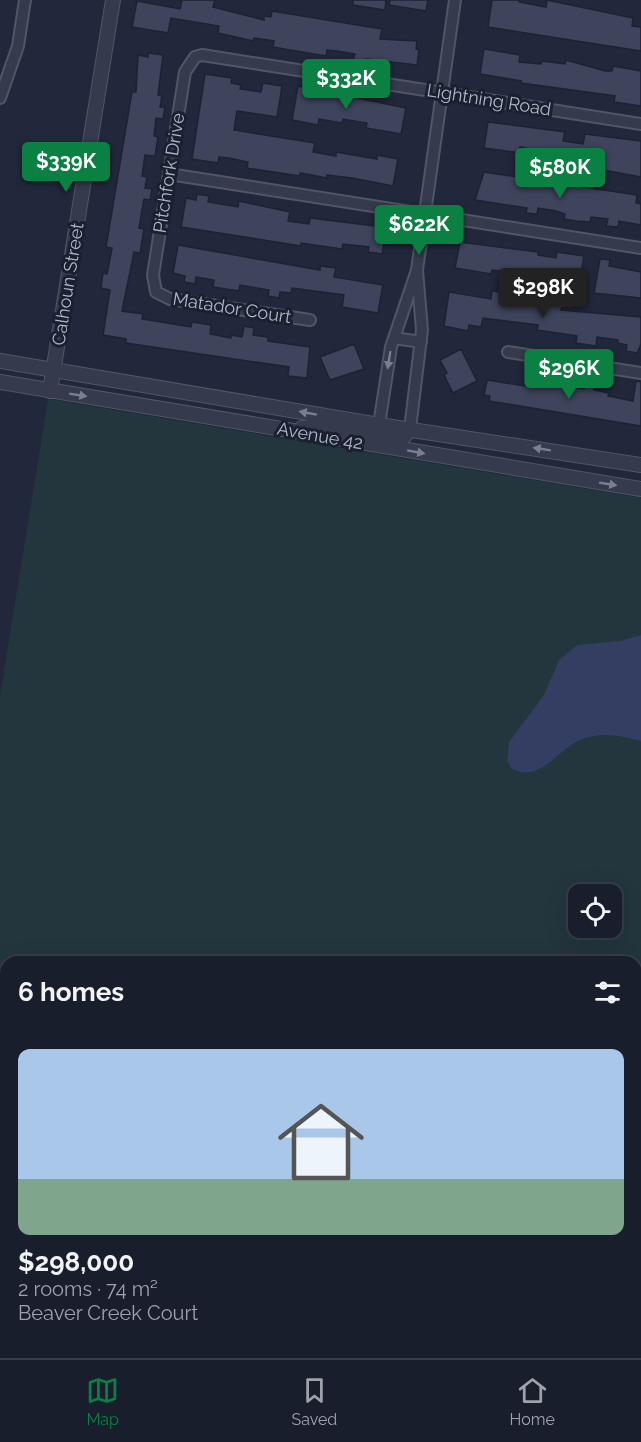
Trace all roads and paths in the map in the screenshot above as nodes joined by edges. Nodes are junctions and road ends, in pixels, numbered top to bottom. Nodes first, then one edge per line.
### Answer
1 (25, 0) edge
2 (113, 0) edge
3 (455, 0) edge
4 (195, 57) joint
5 (443, 93) junction
6 (0, 98) edge
7 (641, 124) edge
8 (169, 174) junction
9 (424, 214) junction
10 (641, 248) edge
11 (417, 270) junction
12 (156, 292) joint
13 (310, 320) dead end
14 (394, 338) junction
15 (421, 342) junction
16 (508, 352) dead end
17 (0, 361) edge
18 (54, 370) junction
19 (641, 373) edge
20 (0, 382) edge
21 (50, 390) junction
22 (379, 425) junction
23 (410, 429) junction
24 (285, 430) junction
25 (641, 465) edge
26 (641, 489) edge

1 - 6 street
2 - 18 street, Calhoun Street
3 - 5 street
4 - 5 street, Lightning Road
4 - 8 street, Pitchfork Drive
5 - 7 street, Lightning Road
5 - 9 street
8 - 9 street
8 - 12 street, Pitchfork Drive
9 - 10 street
9 - 11 street
11 - 14 street
11 - 15 street
12 - 13 street, Matador Court
14 - 15 street
14 -> 22 street
15 - 23 street
16 - 19 street
17 - 18 street, Avenue 42
18 - 21 street, Calhoun Street
22 -> 18 street, Avenue 42
20 - 21 street, Avenue 42
21 -> 24 street, Avenue 42
22 - 23 street, Avenue 42
23 - 24 street
25 -> 23 street, Avenue 42
24 -> 26 street, Avenue 42

